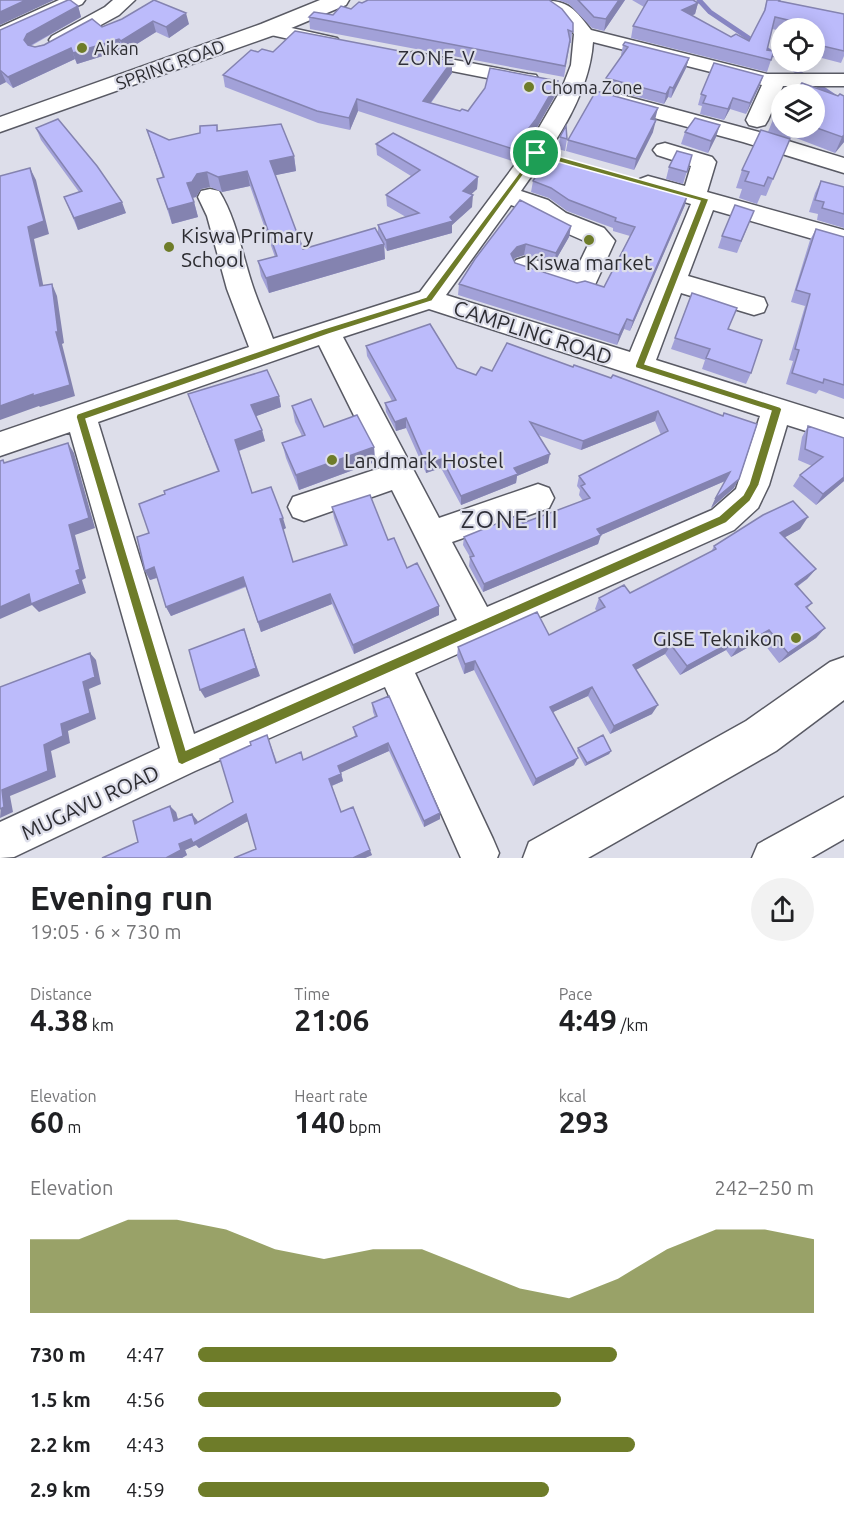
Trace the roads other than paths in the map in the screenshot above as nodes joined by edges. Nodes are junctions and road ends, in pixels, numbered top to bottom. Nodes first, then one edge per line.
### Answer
1 (75, 0) edge
2 (125, 0) edge
3 (338, 0) edge
4 (545, 0) edge
5 (269, 30) junction
6 (584, 34) junction
7 (0, 35) edge
8 (350, 45) edge
9 (40, 50) edge
10 (393, 54) edge
11 (844, 80) edge
12 (775, 81) junction
13 (573, 88) junction
14 (758, 120) dead end
15 (0, 125) edge
16 (665, 150) dead end
17 (844, 166) edge
18 (626, 178) edge
19 (505, 194) junction
20 (210, 197) dead end
21 (699, 198) junction
22 (844, 239) edge
23 (525, 266) edge
24 (673, 280) junction
25 (429, 299) junction
26 (754, 305) dead end
27 (326, 332) junction
28 (265, 353) junction
29 (639, 366) junction
30 (777, 409) junction
31 (81, 417) junction
32 (844, 430) edge
33 (0, 444) edge
34 (400, 474) junction
35 (538, 498) dead end
36 (304, 507) dead end
37 (431, 535) junction
38 (478, 627) junction
39 (393, 665) junction
40 (844, 676) edge
41 (182, 758) junction
42 (844, 817) edge
43 (0, 843) edge
44 (479, 853) dead end
45 (545, 858) edge
46 (772, 858) edge

1 - 7 street
2 - 9 street
3 - 5 main road, SPRING ROAD
4 - 6 street
5 - 8 street
5 - 15 main road, SPRING ROAD
6 - 12 street
6 - 13 street
10 - 13 street
11 - 12 street
12 - 14 street
13 - 17 street
13 - 19 street
16 - 21 street
18 - 21 street
19 - 23 street
19 - 25 street
20 - 28 street
21 - 22 street
21 - 24 street
24 - 26 street
24 - 29 street
25 - 27 street
25 - 29 street, CAMPLING ROAD
27 - 28 street
27 - 34 street
28 - 31 street
29 - 30 street, CAMPLING ROAD
30 - 32 street, CAMPLING ROAD
30 - 38 street, MUGAVU ROAD
31 - 33 street
31 - 41 street
34 - 36 street
34 - 37 street
35 - 37 street
37 - 38 street
38 - 39 street, MUGAVU ROAD
39 - 41 street, MUGAVU ROAD
39 - 44 street
40 - 45 main road
41 - 43 street, MUGAVU ROAD
42 - 46 street

